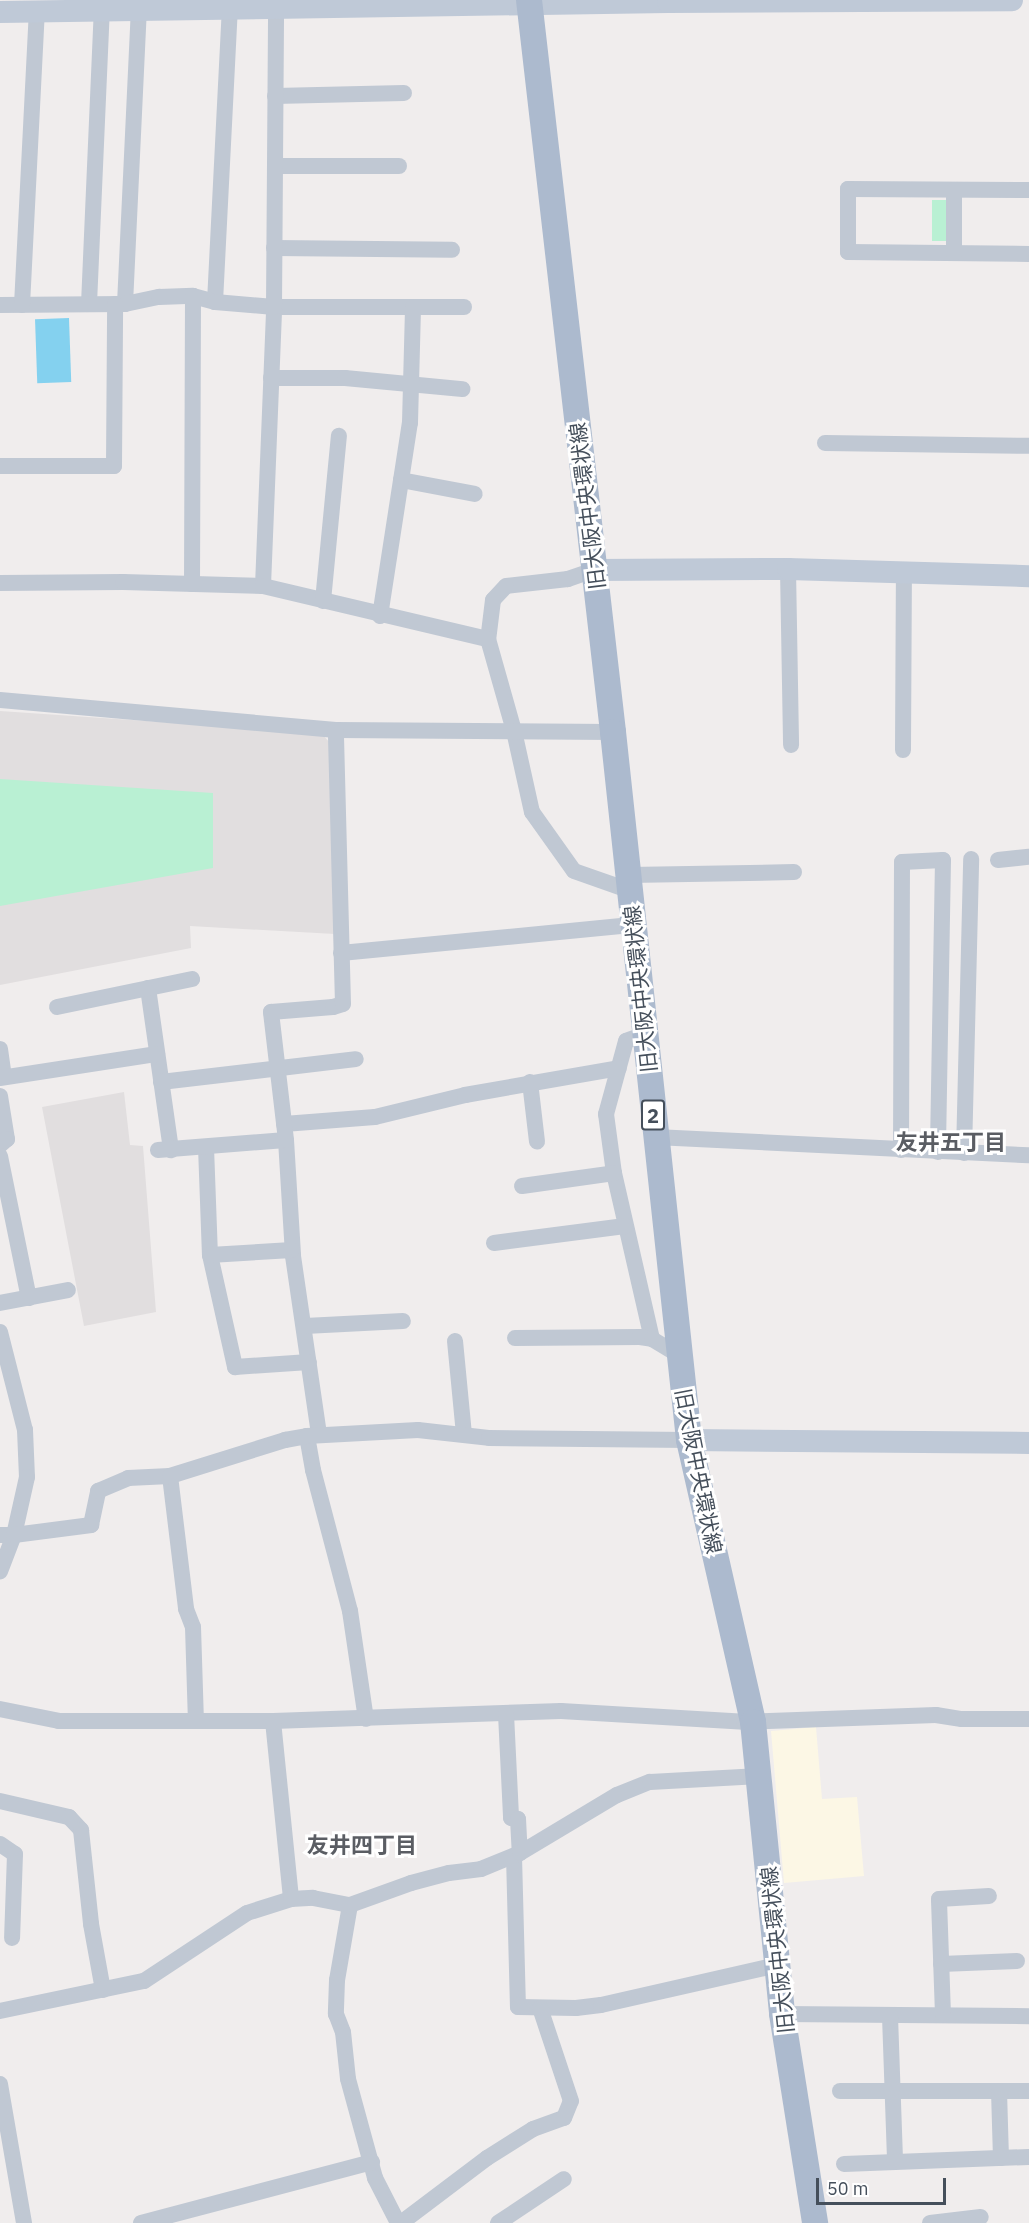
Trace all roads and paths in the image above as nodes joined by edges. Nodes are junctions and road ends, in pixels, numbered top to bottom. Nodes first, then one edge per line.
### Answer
1 (1012, 0) edge
2 (630, 1) edge
3 (529, 3) edge
4 (186, 5) edge
5 (142, 7) edge
6 (51, 8) edge
7 (231, 8) junction
8 (276, 8) junction
9 (102, 10) junction
10 (0, 12) edge
11 (404, 93) dead end
12 (275, 96) junction
13 (275, 166) junction
14 (399, 166) dead end
15 (954, 190) junction
16 (1029, 190) edge
17 (274, 248) junction
18 (452, 250) dead end
19 (954, 253) junction
20 (1029, 254) edge
21 (193, 296) junction
22 (215, 302) junction
23 (89, 304) junction
24 (120, 304) junction
25 (0, 305) edge
26 (22, 305) junction
27 (274, 307) junction
28 (413, 307) junction
29 (464, 307) dead end
30 (271, 378) junction
31 (410, 386) junction
32 (462, 389) dead end
33 (339, 436) dead end
34 (825, 443) dead end
35 (1029, 446) edge
36 (0, 466) edge
37 (401, 480) junction
38 (475, 494) dead end
39 (788, 569) junction
40 (594, 570) junction
41 (904, 573) junction
42 (1029, 576) edge
43 (0, 583) edge
44 (192, 584) junction
45 (263, 586) junction
46 (323, 601) junction
47 (380, 616) junction
48 (488, 639) junction
49 (0, 700) edge
50 (336, 730) junction
51 (514, 731) junction
52 (613, 732) junction
53 (791, 746) dead end
54 (903, 750) dead end
55 (1029, 857) edge
56 (970, 859) dead end
57 (998, 860) dead end
58 (794, 872) dead end
59 (630, 883) junction
60 (634, 925) junction
61 (341, 953) junction
62 (192, 979) dead end
63 (148, 988) junction
64 (57, 1007) dead end
65 (645, 1034) junction
66 (0, 1049) edge
67 (157, 1054) junction
68 (356, 1059) dead end
69 (278, 1068) junction
70 (619, 1068) junction
71 (2, 1078) edge
72 (161, 1082) junction
73 (530, 1082) junction
74 (0, 1096) edge
75 (285, 1132) junction
76 (655, 1137) junction
77 (537, 1142) dead end
78 (0, 1145) edge
79 (206, 1147) junction
80 (901, 1150) junction
81 (938, 1152) junction
82 (964, 1153) junction
83 (1029, 1155) edge
84 (0, 1156) edge
85 (614, 1173) junction
86 (522, 1186) dead end
87 (625, 1226) junction
88 (494, 1243) dead end
89 (292, 1250) junction
90 (210, 1256) junction
91 (68, 1290) dead end
92 (29, 1298) junction
93 (0, 1303) edge
94 (403, 1321) dead end
95 (305, 1326) junction
96 (0, 1332) edge
97 (515, 1338) dead end
98 (652, 1339) junction
99 (455, 1341) dead end
100 (679, 1355) junction
101 (309, 1362) junction
102 (6, 1377) edge
103 (464, 1435) junction
104 (313, 1436) junction
105 (689, 1440) junction
106 (1029, 1443) edge
107 (170, 1476) junction
108 (7, 1535) edge
109 (0, 1571) edge
110 (0, 1709) edge
111 (506, 1714) junction
112 (366, 1719) junction
113 (1029, 1719) edge
114 (196, 1720) junction
115 (273, 1721) junction
116 (753, 1722) junction
117 (760, 1776) junction
118 (0, 1801) edge
119 (0, 1844) edge
120 (517, 1855) junction
121 (7, 1864) edge
122 (989, 1896) dead end
123 (291, 1899) junction
124 (350, 1905) junction
125 (12, 1938) dead end
126 (1017, 1961) dead end
127 (941, 1964) junction
128 (777, 1965) junction
129 (103, 1990) junction
130 (540, 2008) junction
131 (0, 2011) edge
132 (782, 2014) junction
133 (890, 2016) junction
134 (943, 2016) junction
135 (1029, 2016) edge
136 (0, 2084) edge
137 (840, 2091) dead end
138 (892, 2091) junction
139 (999, 2091) junction
140 (1029, 2091) edge
141 (1029, 2157) edge
142 (1001, 2158) junction
143 (372, 2162) junction
144 (895, 2162) junction
145 (844, 2164) dead end
146 (564, 2179) dead end
147 (981, 2217) dead end
148 (24, 2223) edge
149 (141, 2223) edge
150 (399, 2223) edge
151 (498, 2223) edge
152 (815, 2223) edge
153 (930, 2223) edge

1 - 2 street
2 - 3 street
3 - 8 street
3 - 40 main road, 旧大阪中央環状線 / 2
4 - 5 street
4 - 7 street
5 - 9 street
5 - 24 street
6 - 9 street
6 - 10 street
6 - 26 street
7 - 8 street
7 - 22 street
8 - 12 street
9 - 23 street
11 - 12 street
12 - 13 street
13 - 14 street
13 - 17 street
15 - 16 street
15 - 19 street
15 - 19 street
17 - 18 street
17 - 27 street
19 - 20 street
21 - 22 street
21 - 24 street
21 - 44 street
22 - 27 street
23 - 24 street
23 - 26 street
24 - 36 street
25 - 26 street
27 - 28 street
27 - 30 street
28 - 29 street
28 - 31 street
30 - 31 street
30 - 45 street
31 - 32 street
31 - 37 street
33 - 46 street
34 - 35 street
37 - 38 street
37 - 47 street
39 - 40 street
39 - 41 street
39 - 53 street
40 - 48 street
40 - 52 main road, 旧大阪中央環状線 / 2
41 - 42 street
41 - 54 street
43 - 44 street
44 - 45 street
45 - 46 street
46 - 47 street
47 - 48 street
48 - 51 street
49 - 50 street
50 - 51 street
50 - 61 street
51 - 52 street
51 - 59 street
52 - 59 main road, 旧大阪中央環状線 / 2
55 - 57 street
56 - 82 street
58 - 59 street
59 - 60 main road, 旧大阪中央環状線 / 2
60 - 61 street
60 - 65 main road, 旧大阪中央環状線 / 2
61 - 69 street
62 - 63 street
63 - 64 street
63 - 67 street
65 - 70 street
65 - 76 main road, 旧大阪中央環状線 / 2
66 - 71 street
67 - 71 street
67 - 72 street
68 - 69 street
69 - 72 street
69 - 75 street
70 - 73 street
70 - 85 street
72 - 79 street
73 - 75 street
73 - 77 street
74 - 78 street
75 - 79 street
75 - 89 street
76 - 80 street
76 - 100 main road, 旧大阪中央環状線 / 2
79 - 90 street
80 - 81 street
80 - 81 street
81 - 82 street
82 - 83 street
84 - 92 street
85 - 86 street
85 - 87 street
87 - 88 street
87 - 98 street
89 - 90 street
89 - 95 street
90 - 101 street
91 - 92 street
92 - 93 street
94 - 95 street
95 - 101 street
96 - 102 street
97 - 98 street
98 - 100 street
99 - 103 street
100 - 105 main road, 旧大阪中央環状線 / 2
101 - 104 street
102 - 108 street
103 - 104 street
103 - 105 street
104 - 107 street
104 - 112 street
105 - 106 street
105 - 116 main road, 旧大阪中央環状線 / 2
107 - 108 street
107 - 114 street
108 - 109 street
110 - 114 street
111 - 112 street
111 - 116 street
111 - 120 street
112 - 115 street
113 - 116 street
114 - 115 street
115 - 123 street
116 - 117 main road, 旧大阪中央環状線 / 2
117 - 120 street
117 - 128 main road, 旧大阪中央環状線 / 2
118 - 129 street
119 - 121 street
120 - 124 street
120 - 130 street
121 - 125 street
122 - 127 street
123 - 124 street
123 - 129 street
124 - 143 street
126 - 127 street
127 - 134 street
128 - 130 street
128 - 132 main road, 旧大阪中央環状線 / 2
129 - 131 street
130 - 150 street
132 - 133 street
132 - 152 main road, 旧大阪中央環状線 / 2
133 - 134 street
133 - 138 street
134 - 135 street
136 - 148 street
137 - 138 street
138 - 139 street
138 - 144 street
139 - 140 street
139 - 142 street
141 - 142 street
142 - 144 street
143 - 149 street
143 - 150 street
144 - 145 street
146 - 151 street
147 - 153 street

